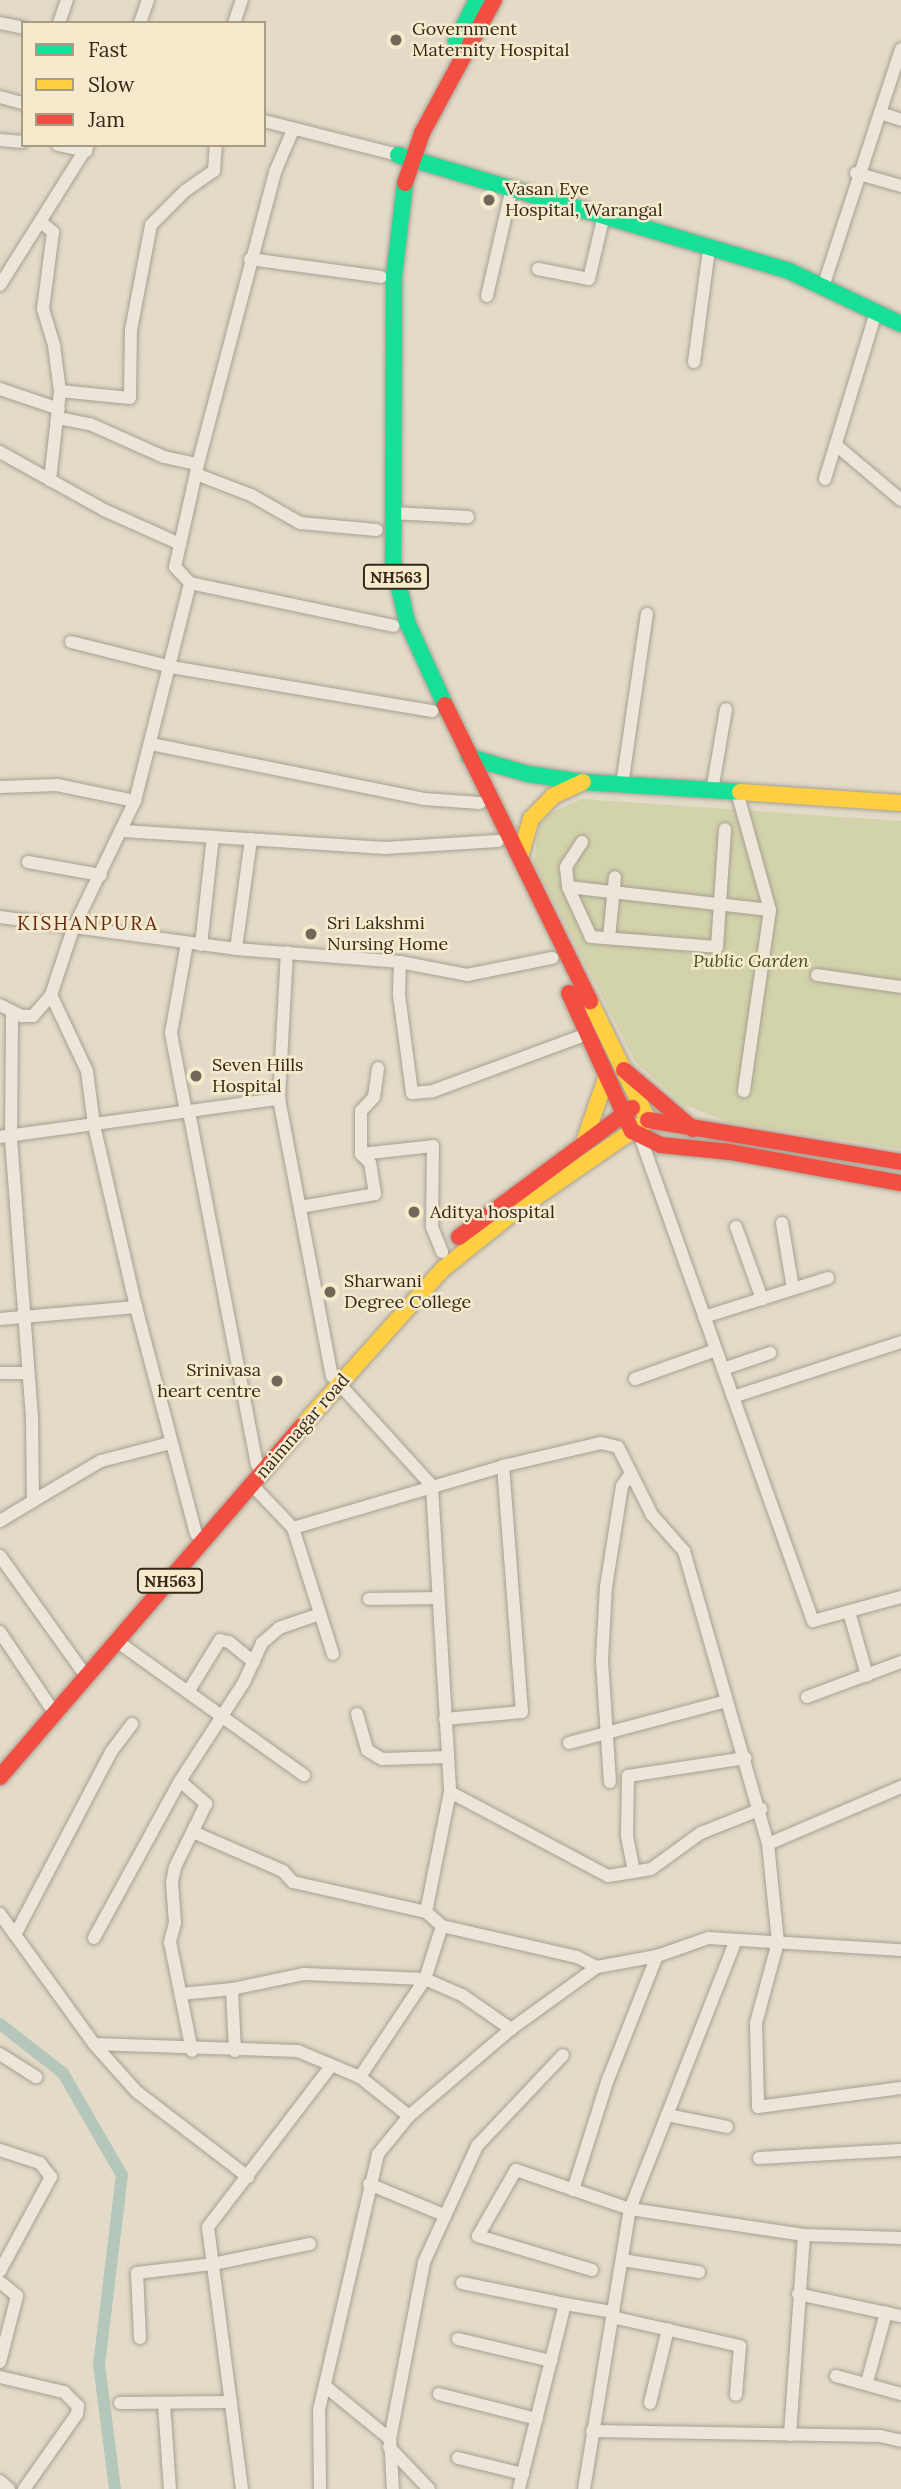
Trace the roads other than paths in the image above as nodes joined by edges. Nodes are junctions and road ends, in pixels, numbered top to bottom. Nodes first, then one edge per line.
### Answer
1 (67, 0) edge
2 (148, 0) edge
3 (242, 0) edge
4 (477, 0) edge
5 (495, 0) edge
6 (60, 21) edge
7 (141, 21) edge
8 (235, 21) edge
9 (0, 23) edge
10 (21, 28) edge
11 (901, 49) edge
12 (0, 97) edge
13 (21, 102) edge
14 (880, 113) junction
15 (901, 120) edge
16 (266, 122) edge
17 (293, 130) junction
18 (0, 140) edge
19 (21, 142) edge
20 (216, 147) edge
21 (87, 148) edge
22 (404, 157) junction
23 (856, 173) junction
24 (901, 186) edge
25 (512, 188) junction
26 (604, 215) junction
27 (41, 222) junction
28 (709, 250) junction
29 (250, 259) junction
30 (538, 269) dead end
31 (381, 277) junction
32 (0, 285) edge
33 (822, 287) junction
34 (487, 296) dead end
35 (876, 312) junction
36 (901, 324) edge
37 (694, 362) dead end
38 (0, 389) edge
39 (60, 391) junction
40 (58, 413) junction
41 (836, 445) junction
42 (0, 452) edge
43 (197, 469) junction
44 (825, 479) dead end
45 (50, 480) junction
46 (901, 500) edge
47 (391, 513) junction
48 (468, 517) dead end
49 (377, 530) junction
50 (180, 544) junction
51 (190, 583) junction
52 (647, 614) dead end
53 (394, 626) junction
54 (71, 642) dead end
55 (171, 667) junction
56 (726, 709) dead end
57 (432, 711) junction
58 (151, 744) junction
59 (469, 757) junction
60 (583, 782) junction
61 (622, 785) junction
62 (0, 787) edge
63 (712, 790) junction
64 (737, 792) junction
65 (135, 801) junction
66 (480, 803) junction
67 (901, 803) edge
68 (725, 829) dead end
69 (123, 831) junction
70 (213, 837) junction
71 (251, 839) junction
72 (498, 841) junction
73 (582, 842) dead end
74 (520, 857) junction
75 (28, 862) dead end
76 (101, 875) junction
77 (615, 877) dead end
78 (568, 887) junction
79 (614, 892) junction
80 (721, 905) junction
81 (770, 910) junction
82 (0, 917) edge
83 (73, 929) junction
84 (609, 938) junction
85 (194, 944) junction
86 (236, 949) junction
87 (287, 952) junction
88 (552, 958) junction
89 (400, 962) junction
90 (817, 975) dead end
91 (901, 987) edge
92 (51, 995) junction
93 (0, 1005) edge
94 (12, 1011) junction
95 (587, 1034) junction
96 (619, 1067) junction
97 (378, 1068) dead end
98 (606, 1078) junction
99 (744, 1091) dead end
100 (279, 1099) junction
101 (637, 1105) junction
102 (188, 1112) junction
103 (621, 1115) junction
104 (648, 1120) junction
105 (94, 1125) junction
106 (693, 1129) junction
107 (637, 1135) junction
108 (5, 1136) edge
109 (582, 1143) junction
110 (361, 1154) junction
111 (901, 1162) edge
112 (901, 1183) edge
113 (300, 1207) junction
114 (782, 1223) dead end
115 (736, 1227) dead end
116 (442, 1252) junction
117 (828, 1278) dead end
118 (793, 1289) junction
119 (762, 1299) junction
120 (136, 1307) junction
121 (22, 1317) junction
122 (704, 1317) junction
123 (0, 1319) edge
124 (901, 1342) edge
125 (716, 1350) junction
126 (770, 1353) dead end
127 (723, 1369) junction
128 (0, 1373) edge
129 (28, 1373) junction
130 (635, 1379) dead end
131 (335, 1380) junction
132 (733, 1397) junction
133 (170, 1443) junction
134 (257, 1464) junction
135 (503, 1466) junction
136 (629, 1476) junction
137 (252, 1485) junction
138 (432, 1486) junction
139 (33, 1501) junction
140 (0, 1521) edge
141 (293, 1528) junction
142 (196, 1534) junction
143 (0, 1556) edge
144 (901, 1597) edge
145 (438, 1598) junction
146 (369, 1599) dead end
147 (849, 1612) junction
148 (320, 1614) junction
149 (0, 1632) edge
150 (118, 1642) junction
151 (333, 1654) dead end
152 (254, 1662) junction
153 (901, 1662) edge
154 (81, 1669) junction
155 (867, 1675) junction
156 (188, 1692) junction
157 (807, 1697) dead end
158 (727, 1701) junction
159 (49, 1705) junction
160 (357, 1714) dead end
161 (223, 1717) junction
162 (445, 1719) junction
163 (132, 1724) dead end
164 (608, 1735) junction
165 (569, 1743) dead end
166 (447, 1757) junction
167 (746, 1758) junction
168 (0, 1762) edge
169 (304, 1775) dead end
170 (0, 1777) edge
171 (180, 1781) junction
172 (610, 1782) dead end
173 (450, 1792) junction
174 (899, 1792) edge
175 (761, 1809) junction
176 (193, 1832) junction
177 (768, 1844) junction
178 (634, 1872) junction
179 (426, 1912) junction
180 (0, 1914) edge
181 (442, 1926) junction
182 (15, 1934) junction
183 (94, 1938) dead end
184 (736, 1940) junction
185 (778, 1942) junction
186 (901, 1950) edge
187 (657, 1956) junction
188 (597, 1967) junction
189 (425, 1979) junction
190 (232, 1989) junction
191 (181, 1994) junction
192 (511, 2029) junction
193 (94, 2045) junction
194 (192, 2051) junction
195 (235, 2051) junction
196 (0, 2054) edge
197 (563, 2055) dead end
198 (331, 2066) junction
199 (36, 2077) dead end
200 (360, 2077) junction
201 (901, 2088) edge
202 (667, 2115) junction
203 (409, 2116) junction
204 (727, 2126) dead end
205 (0, 2150) edge
206 (901, 2150) edge
207 (759, 2158) dead end
208 (248, 2178) junction
209 (369, 2184) junction
210 (573, 2190) junction
211 (630, 2209) junction
212 (444, 2215) junction
213 (804, 2235) junction
214 (901, 2238) edge
215 (310, 2244) dead end
216 (622, 2260) junction
217 (213, 2264) junction
218 (592, 2270) dead end
219 (0, 2272) edge
220 (699, 2272) dead end
221 (0, 2282) edge
222 (462, 2283) dead end
223 (798, 2294) junction
224 (565, 2304) junction
225 (886, 2313) junction
226 (613, 2314) junction
227 (901, 2316) edge
228 (668, 2329) junction
229 (139, 2338) dead end
230 (458, 2339) dead end
231 (551, 2361) junction
232 (0, 2362) edge
233 (836, 2376) dead end
234 (0, 2377) edge
235 (867, 2382) junction
236 (324, 2386) junction
237 (439, 2394) dead end
238 (901, 2394) edge
239 (736, 2395) dead end
240 (230, 2402) junction
241 (120, 2403) dead end
242 (650, 2403) dead end
243 (164, 2404) junction
244 (537, 2419) junction
245 (592, 2431) junction
246 (790, 2435) junction
247 (901, 2441) edge
248 (390, 2443) junction
249 (458, 2458) dead end
250 (523, 2474) junction
251 (0, 2482) edge
252 (9, 2489) edge
253 (24, 2489) edge
254 (170, 2489) edge
255 (242, 2489) edge
256 (320, 2489) edge
257 (393, 2489) edge
258 (429, 2489) edge
259 (519, 2489) edge
260 (584, 2489) edge

1 - 6 street
2 - 7 street
3 - 8 street
4 - 22 main road, NH563
5 - 22 main road, NH563
9 - 10 street
11 - 14 street
12 - 13 street
14 - 15 street
14 - 23 street
16 - 17 street
17 - 22 street
17 - 29 street
18 - 19 street
20 - 39 street
21 - 27 street
22 - 25 main road
22 - 31 main road, NH563
22 - 47 main road, NH563
23 - 24 street
23 - 33 street
25 - 26 main road
25 - 34 street
26 - 28 main road
26 - 30 street
27 - 32 street
27 - 39 street
28 - 33 main road
28 - 37 street
29 - 31 street
29 - 43 street
31 - 49 main road, NH563
33 - 35 main road
35 - 36 main road
35 - 41 street
38 - 40 street
39 - 40 street
40 - 43 street
40 - 45 street
41 - 44 street
41 - 46 street
42 - 45 street
43 - 49 street
43 - 50 street
45 - 50 street
47 - 48 street
47 - 59 main road, NH563
49 - 53 main road, NH563
50 - 51 street
51 - 53 street
51 - 55 street
52 - 61 street
53 - 57 main road, NH563
54 - 55 street
55 - 57 street
55 - 58 street
56 - 63 street
57 - 66 main road, NH563
58 - 65 street
58 - 66 street
59 - 60 main road
59 - 74 main road, NH563
60 - 61 main road
60 - 74 main road
61 - 63 main road
62 - 65 street
63 - 64 main road
64 - 67 main road
64 - 81 street
65 - 69 street
66 - 72 main road, NH563
68 - 80 street
69 - 70 street
69 - 76 street
70 - 71 street
70 - 85 street
71 - 72 street
71 - 86 street
72 - 88 main road, NH563
73 - 78 street
74 - 96 main road, NH563
75 - 76 street
76 - 83 street
77 - 79 street
78 - 79 street
78 - 84 street
79 - 80 street
79 - 84 street
80 - 81 street
80 - 84 street
81 - 99 street
82 - 83 street
83 - 85 street
83 - 92 street
85 - 86 street
85 - 102 street
86 - 87 street
87 - 89 street
87 - 100 street
88 - 89 street
88 - 95 main road, NH563
89 - 95 street
90 - 91 street
92 - 94 street
92 - 105 street
93 - 94 street
94 - 108 street
95 - 98 main road, NH563
96 - 101 main road, NH563
96 - 106 main road
97 - 110 street
98 - 103 main road, NH563
98 - 109 main road
100 - 102 street
100 - 113 street
101 - 103 main road, NH563
101 - 104 main road, NH563
102 - 105 street
102 - 134 street
103 - 107 main road
103 - 109 main road, NH563
104 - 106 main road
104 - 107 main road, naimnagar road / NH563
105 - 108 street
105 - 120 street
106 - 111 main road
107 - 112 main road
107 - 122 street
107 - 131 main road, naimnagar road / NH563
108 - 121 street
109 - 116 main road, NH563
110 - 113 street
110 - 116 street
113 - 131 street
114 - 118 street
115 - 119 street
116 - 131 main road, NH563
117 - 118 street
118 - 119 street
119 - 122 street
120 - 121 street
120 - 133 street
121 - 123 street
121 - 129 street
122 - 125 street
124 - 132 street
125 - 127 street
125 - 130 street
126 - 127 street
127 - 132 street
128 - 129 street
129 - 139 street
131 - 134 main road, NH563
131 - 137 main road, naimnagar road / NH563
131 - 138 street
132 - 147 street
133 - 139 street
133 - 142 street
134 - 142 main road, NH563
135 - 136 street
135 - 138 street
135 - 162 street
136 - 158 street
136 - 164 street
137 - 141 street
137 - 150 main road, naimnagar road / NH563
138 - 141 street
138 - 145 street
139 - 140 street
141 - 148 street
142 - 154 main road, NH563
143 - 154 street
144 - 147 street
145 - 146 street
145 - 162 street
147 - 155 street
148 - 151 street
148 - 152 street
149 - 159 street
150 - 156 street
150 - 170 main road, naimnagar road / NH563
152 - 156 street
152 - 161 street
153 - 155 street
154 - 159 main road, NH563
155 - 157 street
156 - 161 street
158 - 164 street
158 - 167 street
159 - 168 main road, NH563
160 - 166 street
161 - 169 street
161 - 171 street
162 - 166 street
163 - 182 street
164 - 165 street
164 - 172 street
166 - 173 street
167 - 175 street
167 - 178 street
171 - 176 street
171 - 183 street
173 - 178 street
173 - 179 street
174 - 177 street
175 - 177 street
175 - 178 street
176 - 179 street
176 - 191 street
177 - 185 street
179 - 181 street
180 - 182 street
181 - 188 street
181 - 189 street
182 - 193 street
184 - 185 street
184 - 187 street
184 - 202 street
185 - 186 street
185 - 201 street
187 - 188 street
187 - 210 street
188 - 192 street
189 - 190 street
189 - 192 street
189 - 200 street
190 - 191 street
190 - 195 street
191 - 194 street
192 - 203 street
193 - 194 street
193 - 208 street
194 - 195 street
195 - 198 street
196 - 199 street
197 - 212 street
198 - 200 street
198 - 208 street
200 - 203 street
202 - 204 street
202 - 211 street
203 - 209 street
205 - 219 street
206 - 207 street
208 - 217 street
209 - 212 street
209 - 236 street
210 - 211 street
210 - 218 street
211 - 213 street
211 - 216 street
212 - 248 street
213 - 214 street
213 - 223 street
215 - 217 street
216 - 220 street
216 - 226 street
217 - 229 street
217 - 240 street
221 - 232 street
222 - 224 street
223 - 225 street
223 - 246 street
224 - 226 street
224 - 231 street
225 - 227 street
225 - 235 street
226 - 228 street
226 - 245 street
228 - 239 street
228 - 242 street
230 - 231 street
231 - 244 street
233 - 235 street
234 - 253 street
235 - 238 street
236 - 248 street
236 - 256 street
237 - 244 street
240 - 243 street
240 - 255 street
241 - 243 street
243 - 254 street
244 - 250 street
245 - 246 street
245 - 260 street
246 - 247 street
248 - 257 street
248 - 258 street
249 - 250 street
250 - 259 street
251 - 252 street

